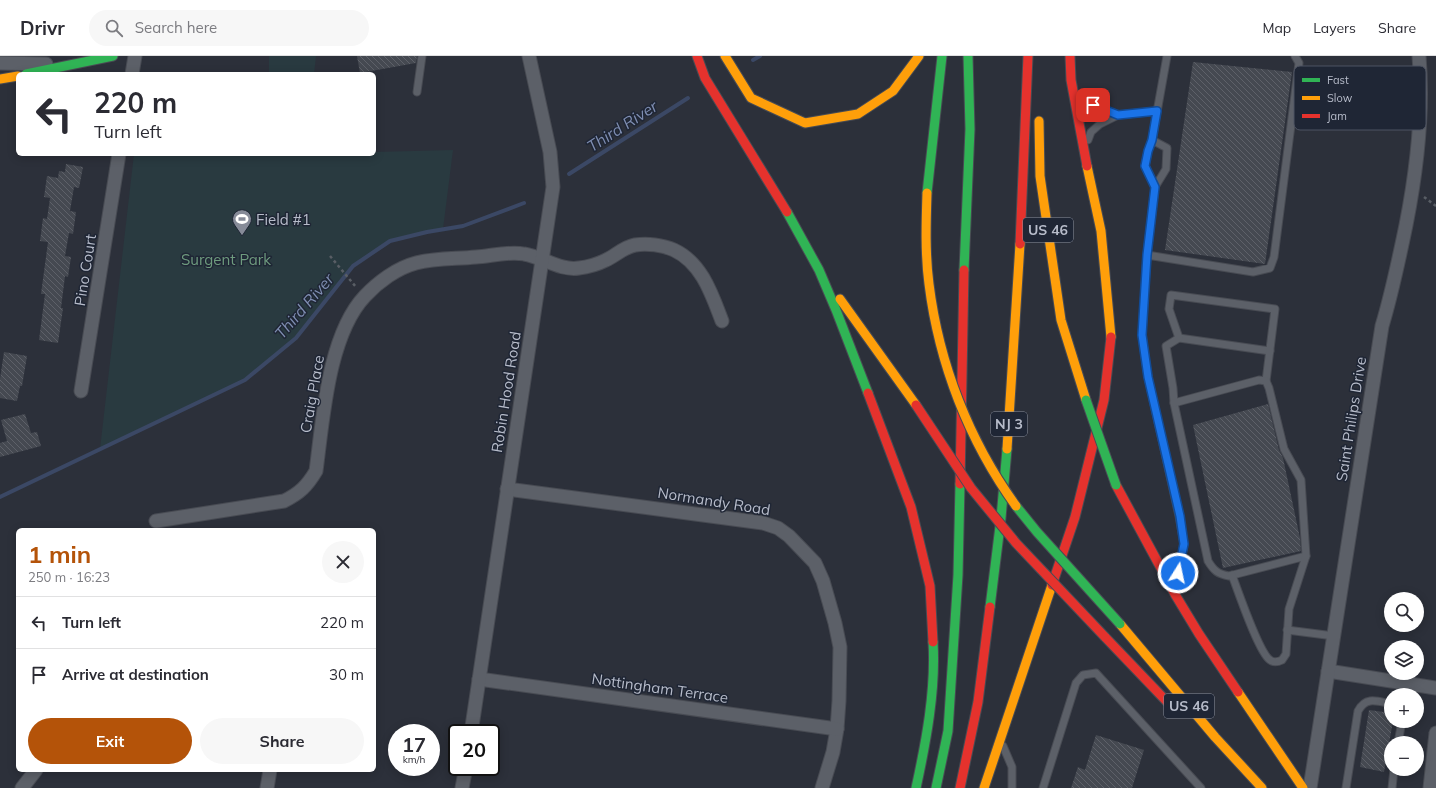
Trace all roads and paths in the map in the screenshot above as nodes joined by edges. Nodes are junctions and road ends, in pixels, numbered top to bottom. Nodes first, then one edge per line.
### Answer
1 (113, 56) edge
2 (135, 56) edge
3 (422, 56) edge
4 (529, 56) edge
5 (697, 56) edge
6 (725, 56) edge
7 (919, 56) edge
8 (942, 56) edge
9 (968, 56) edge
10 (1028, 56) edge
11 (1070, 56) edge
12 (1167, 56) edge
13 (1295, 56) edge
14 (1419, 56) edge
15 (0, 63) edge
16 (72, 64) junction
17 (1299, 66) edge
18 (1420, 66) edge
19 (35, 72) edge
20 (132, 72) edge
21 (16, 76) edge
22 (0, 79) edge
23 (418, 92) dead end
24 (1073, 93) junction
25 (1294, 102) edge
26 (1157, 111) junction
27 (1038, 112) dead end
28 (1118, 115) junction
29 (1419, 130) edge
30 (1152, 140) junction
31 (1084, 151) junction
32 (120, 156) edge
33 (1155, 187) junction
34 (1424, 197) dead end
35 (1436, 206) edge
36 (1147, 255) junction
37 (330, 256) dead end
38 (543, 259) junction
39 (819, 270) junction
40 (353, 284) dead end
41 (722, 321) dead end
42 (1179, 338) junction
43 (1270, 351) junction
44 (1266, 381) junction
45 (81, 391) dead end
46 (1174, 403) junction
47 (508, 489) junction
48 (156, 521) dead end
49 (1306, 556) junction
50 (1232, 575) junction
51 (1176, 596) junction
52 (1287, 630) junction
53 (1334, 636) junction
54 (1328, 671) junction
55 (479, 679) junction
56 (1436, 688) edge
57 (1384, 703) edge
58 (1180, 716) dead end
59 (472, 724) edge
60 (837, 729) junction
61 (1436, 733) edge
62 (1001, 741) junction
63 (1212, 748) dead end
64 (1246, 771) junction
65 (34, 772) edge
66 (270, 772) edge
67 (464, 776) edge
68 (1393, 776) edge
69 (22, 788) edge
70 (267, 788) edge
71 (462, 788) edge
72 (822, 788) edge
73 (916, 788) edge
74 (936, 788) edge
75 (960, 788) edge
76 (984, 788) edge
77 (1012, 788) edge
78 (1043, 788) edge
79 (1201, 788) edge
80 (1261, 788) edge
81 (1303, 788) edge
82 (1310, 788) edge
83 (1346, 788) edge
84 (1392, 788) edge
85 (1430, 788) edge

1 - 16 main road
2 - 20 street
3 - 23 lane
4 - 38 street, Robin Hood Road
5 - 39 main road
6 - 7 main road
8 - 64 main road, US 46, bridge
9 - 74 main road
10 - 75 main road, NJ 3
11 - 24 main road
12 - 26 lane
13 - 17 lane
14 - 18 street, Saint Philips Drive
15 - 16 street
16 - 19 main road
21 - 22 main road
24 - 28 lane
24 - 31 main road
25 - 36 lane
26 - 28 lane
26 - 30 lane
27 - 51 main road, US 46, bridge
28 - 31 lane
29 - 53 street, Saint Philips Drive
30 - 33 lane
30 - 33 lane
31 - 62 main road
32 - 45 street, Pino Court
33 - 36 lane
34 - 35 path
36 - 51 lane
37 - 40 path
38 - 41 street, Craig Place
38 - 47 street, Robin Hood Road
38 - 48 street, Craig Place
39 - 58 main road, bridge
39 - 73 main road
42 - 43 lane
42 - 43 lane
42 - 46 lane
43 - 44 lane
44 - 46 lane
44 - 49 lane
46 - 50 lane
47 - 55 street, Robin Hood Road
47 - 60 street, Normandy Road
49 - 50 lane
49 - 52 lane
50 - 52 lane
51 - 81 main road, US 46
52 - 53 lane
53 - 54 street, Saint Philips Drive
54 - 56 street
54 - 82 street, Saint Philips Drive
55 - 59 street, Robin Hood Road
55 - 60 street, Nottingham Terrace
57 - 83 lane
60 - 72 street, Normandy Road
61 - 85 street
62 - 76 main road
62 - 77 lane
63 - 64 main road
64 - 80 main road, US 46
65 - 69 street
66 - 70 street
67 - 71 street
68 - 84 lane
78 - 79 lane

